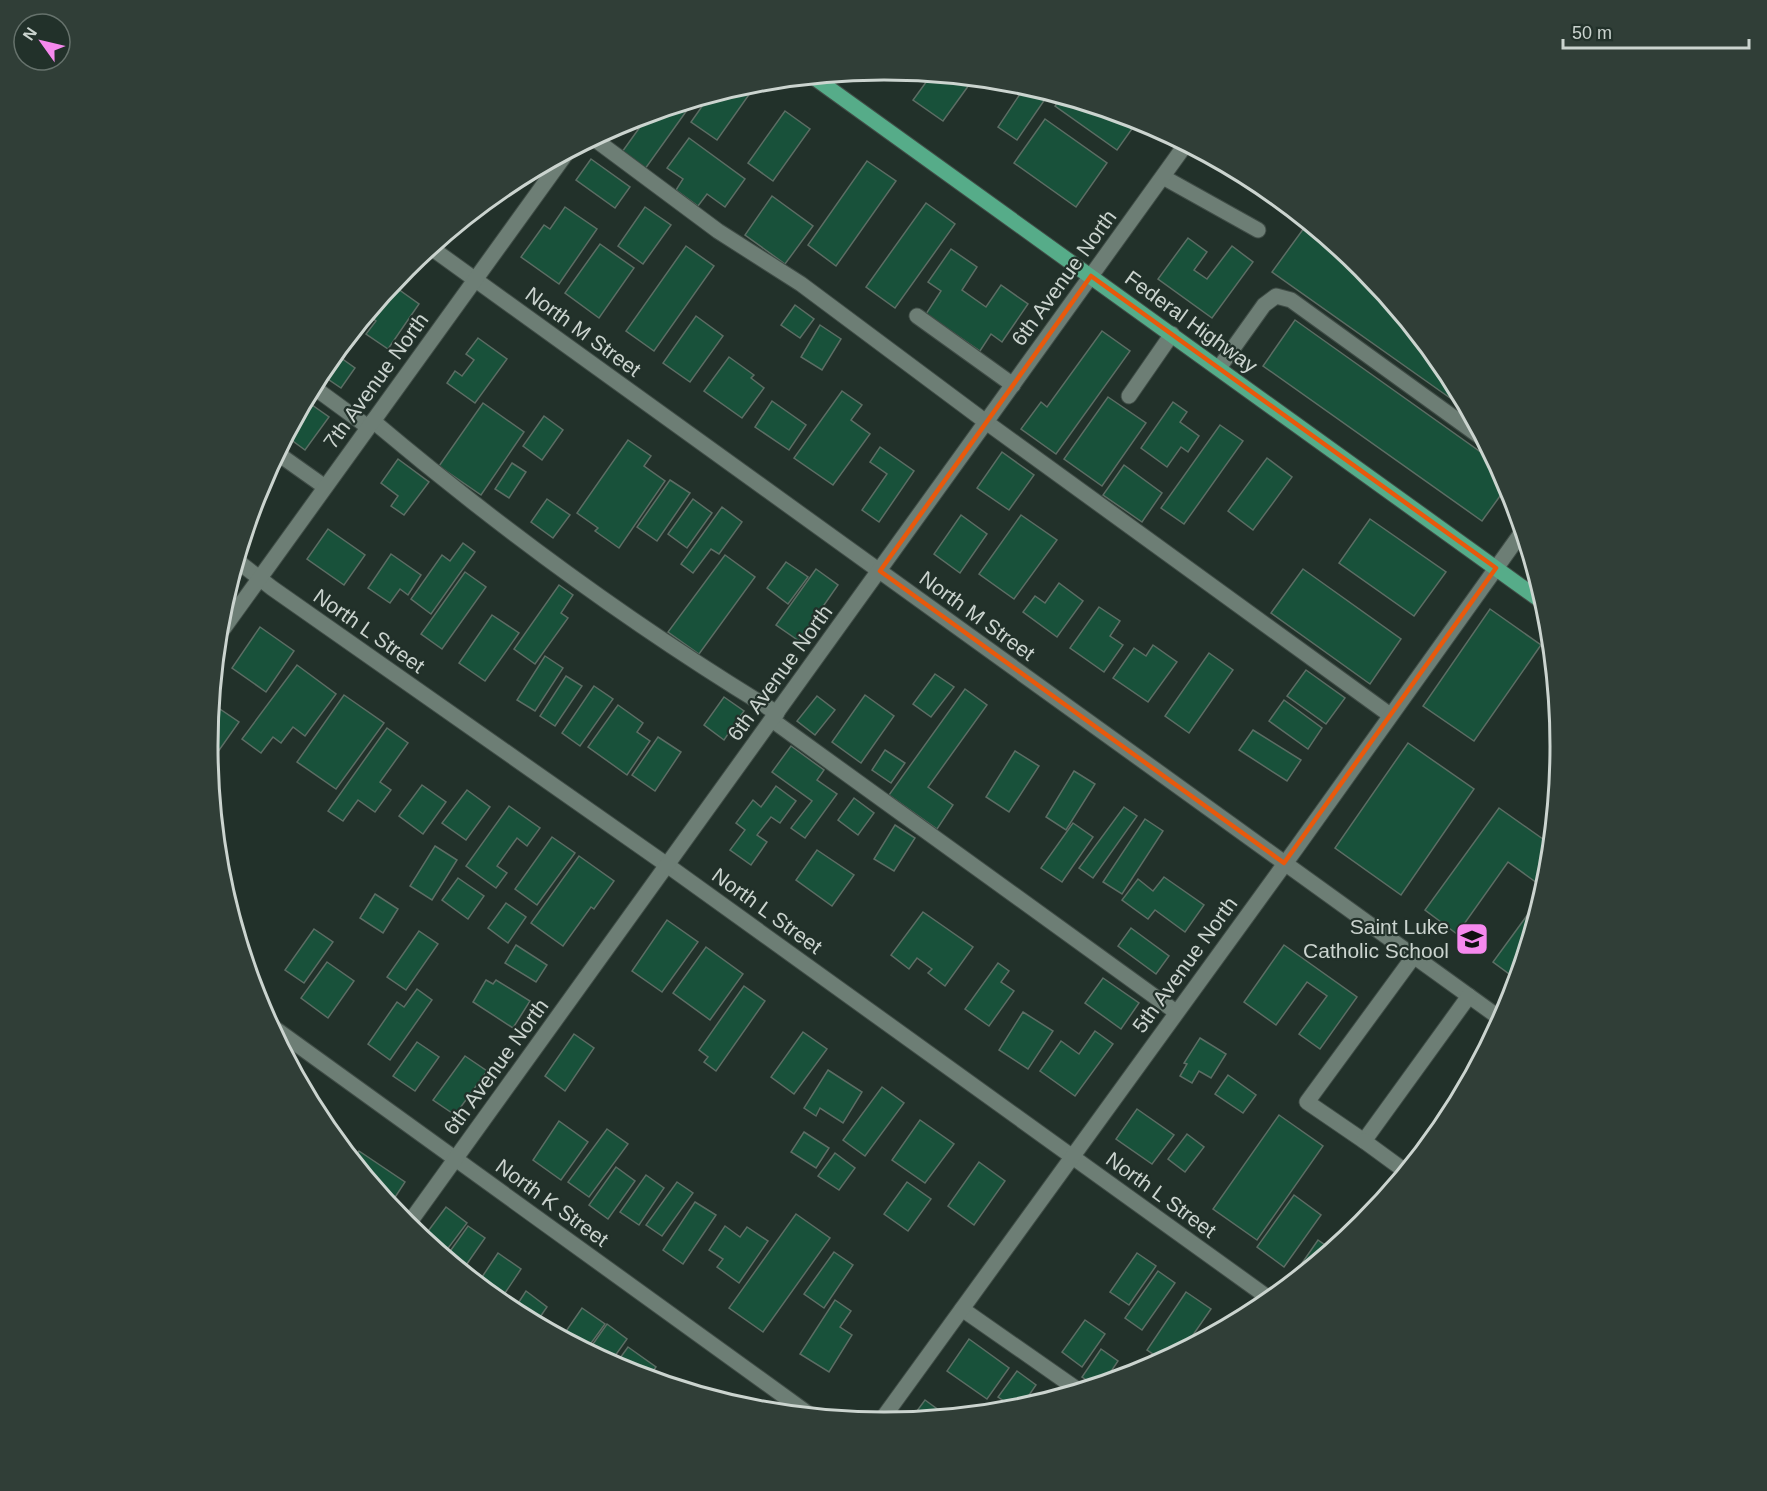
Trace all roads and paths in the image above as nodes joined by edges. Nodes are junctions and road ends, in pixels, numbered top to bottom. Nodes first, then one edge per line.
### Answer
1 (821, 83) edge
2 (600, 143) edge
3 (1182, 150) edge
4 (558, 165) edge
5 (1163, 177) junction
6 (1258, 230) dead end
7 (437, 252) edge
8 (1091, 276) junction
9 (475, 280) junction
10 (917, 316) dead end
11 (1172, 334) junction
12 (1219, 368) junction
13 (1013, 385) junction
14 (320, 391) edge
15 (1129, 396) dead end
16 (986, 422) junction
17 (371, 424) junction
18 (1469, 429) edge
19 (283, 457) edge
20 (325, 487) junction
21 (1517, 539) edge
22 (242, 565) edge
23 (1496, 568) junction
24 (880, 571) junction
25 (259, 579) junction
26 (1532, 594) edge
27 (229, 620) edge
28 (1390, 715) junction
29 (774, 717) junction
30 (1284, 862) junction
31 (667, 865) junction
32 (1414, 956) junction
33 (1469, 996) junction
34 (1176, 1012) junction
35 (1493, 1013) edge
36 (284, 1035) edge
37 (1364, 1141) junction
38 (1072, 1157) junction
39 (455, 1159) junction
40 (1399, 1167) edge
41 (414, 1217) edge
42 (1262, 1293) edge
43 (962, 1309) junction
44 (1070, 1385) edge
45 (798, 1406) edge
46 (887, 1412) edge

1 - 8 main road, Federal Highway
2 - 16 street
3 - 5 street, 6th Avenue North
4 - 9 street, 7th Avenue North
5 - 6 street
5 - 8 street, 6th Avenue North
7 - 9 street, North M Street
8 - 11 main road, Federal Highway
8 - 13 street, 6th Avenue North
9 - 17 street, 7th Avenue North
9 - 24 street, North M Street
10 - 13 street
11 - 12 main road, Federal Highway
11 - 15 street
12 - 18 street
12 - 23 main road, Federal Highway
13 - 16 street, 6th Avenue North
14 - 17 street
16 - 24 street, 6th Avenue North
16 - 28 street
17 - 20 street, 7th Avenue North
17 - 29 street
19 - 20 street
20 - 25 street, 7th Avenue North
21 - 23 street, 5th Avenue North
22 - 25 street, North L Street
23 - 26 main road, Federal Highway
23 - 28 street, 5th Avenue North
24 - 29 street, 6th Avenue North
24 - 30 street, North M Street
25 - 27 street, 7th Avenue North
25 - 31 street, North L Street
28 - 30 street, 5th Avenue North
29 - 31 street, 6th Avenue North
29 - 34 street
30 - 32 street, North M Street
30 - 34 street, 5th Avenue North
31 - 38 street, North L Street
31 - 39 street, 6th Avenue North
32 - 33 street, North M Street
32 - 37 street
33 - 35 street, North M Street
33 - 37 street
34 - 38 street, 5th Avenue North
36 - 39 street, North K Street
37 - 40 street
38 - 42 street, North L Street
38 - 43 street, 5th Avenue North
39 - 41 street, 6th Avenue North
39 - 45 street, North K Street
43 - 44 street
43 - 46 street, 5th Avenue North

